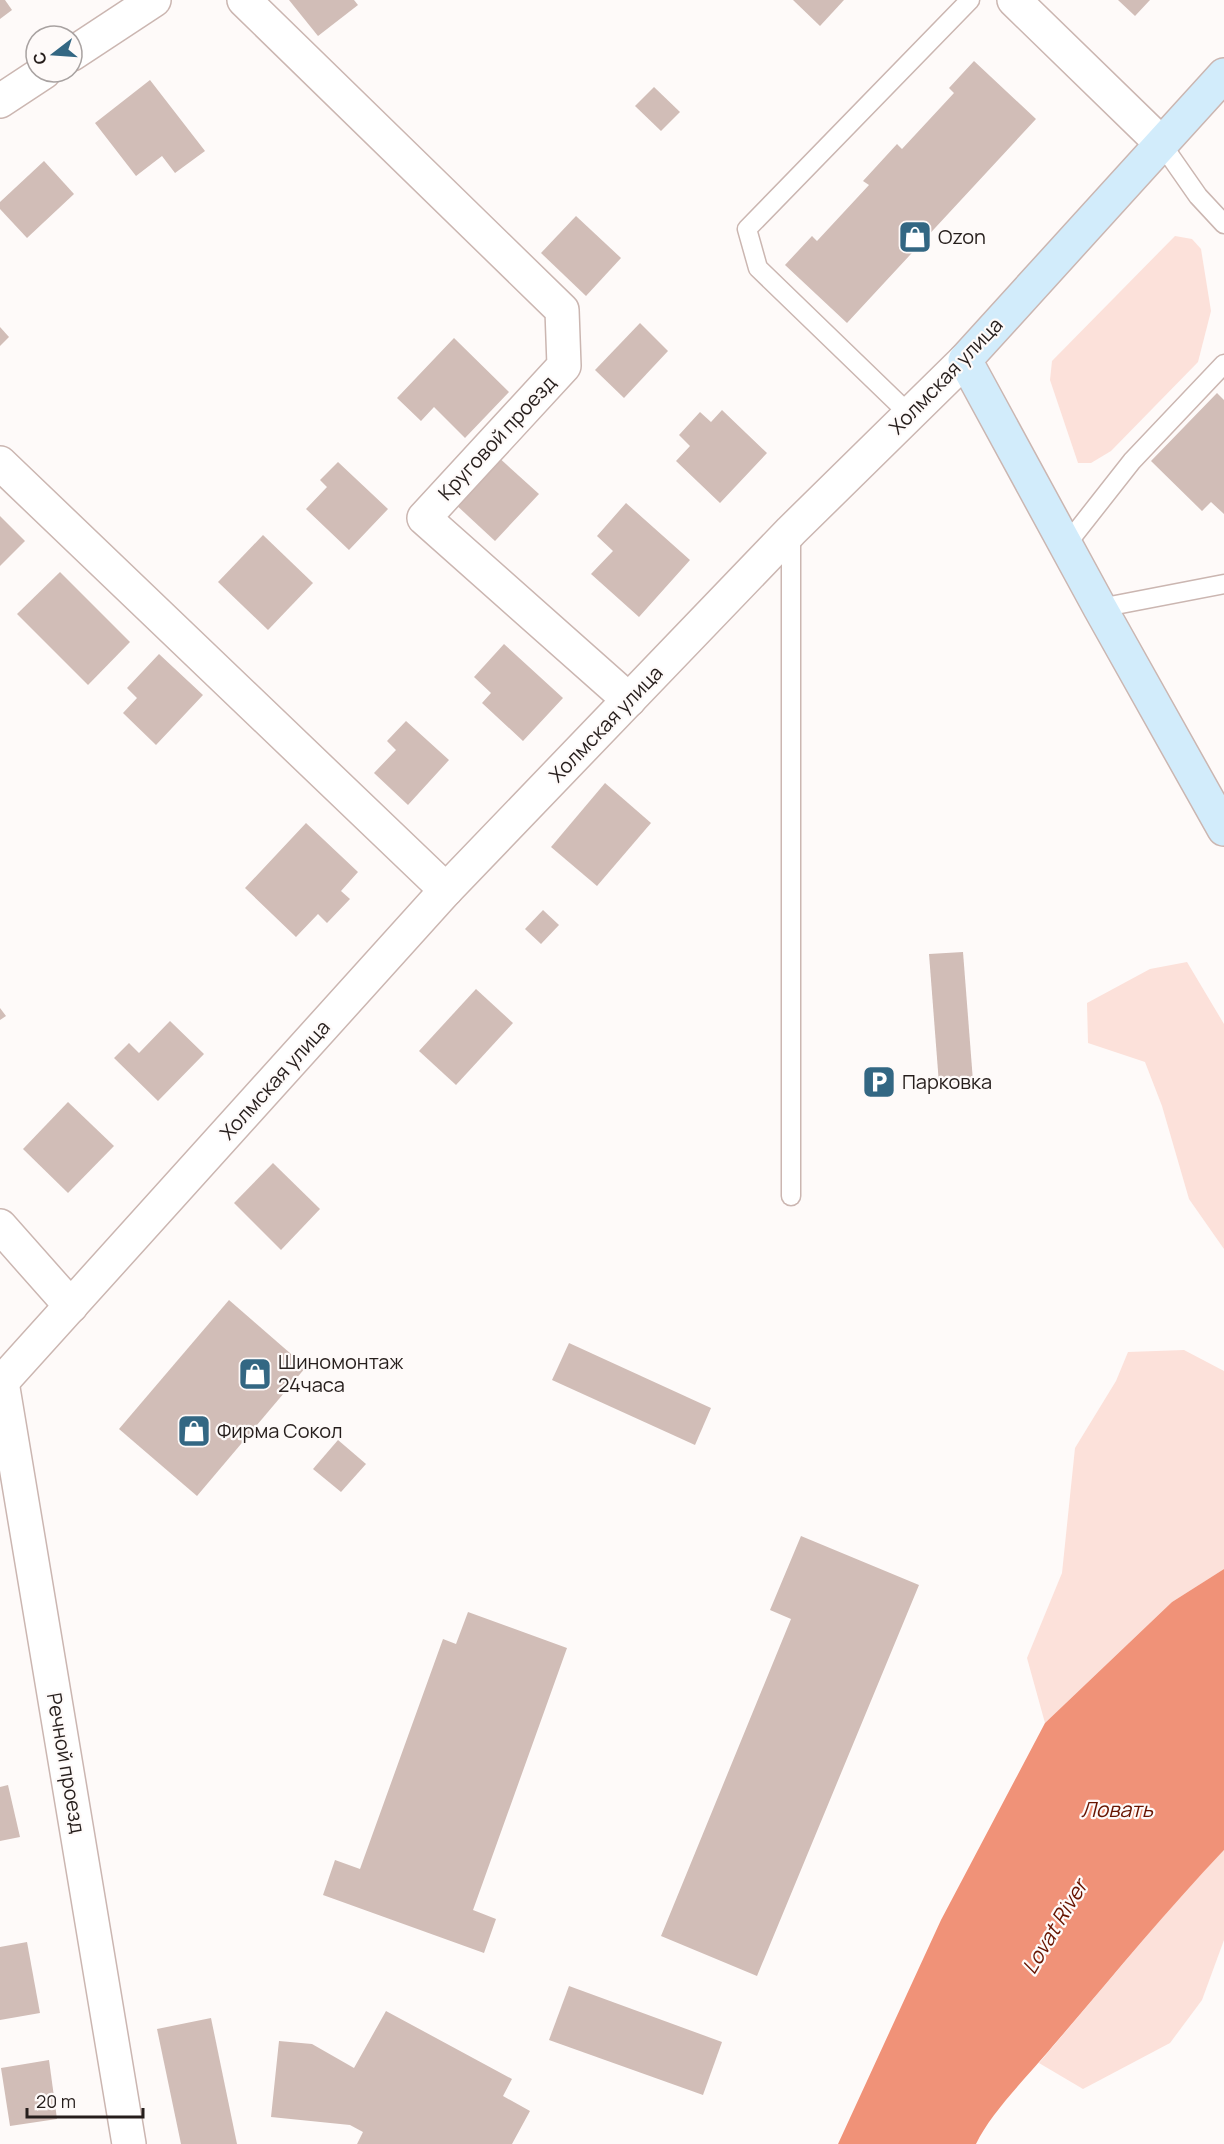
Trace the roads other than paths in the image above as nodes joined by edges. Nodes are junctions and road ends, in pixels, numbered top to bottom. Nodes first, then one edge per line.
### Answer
1 (154, 0) edge
2 (244, 0) edge
3 (970, 0) edge
4 (1014, 0) edge
5 (84, 46) edge
6 (26, 84) edge
7 (1221, 84) edge
8 (0, 101) edge
9 (1161, 142) junction
10 (1224, 224) edge
11 (965, 360) junction
12 (1224, 364) edge
13 (909, 414) junction
14 (0, 463) edge
15 (791, 531) junction
16 (1066, 545) junction
17 (1224, 584) edge
18 (1100, 608) junction
19 (629, 700) junction
20 (1224, 829) edge
21 (446, 890) junction
22 (791, 1196) dead end
23 (0, 1226) edge
24 (71, 1306) junction
25 (1, 1383) edge
26 (129, 2144) edge

1 - 5 street
2 - 19 street, Круговой проезд
3 - 13 lane
4 - 9 street
6 - 8 street
7 - 9 main road, Холмская улица
9 - 10 lane
9 - 11 main road, Холмская улица
11 - 13 street, Холмская улица
11 - 16 main road
12 - 16 lane
13 - 15 street, Холмская улица
14 - 21 street
15 - 19 street, Холмская улица
15 - 22 lane
16 - 18 main road
17 - 18 lane
18 - 20 main road
19 - 21 street, Холмская улица
21 - 24 street, Холмская улица
23 - 24 street
24 - 25 street, Холмская улица
25 - 26 street, Речной проезд

